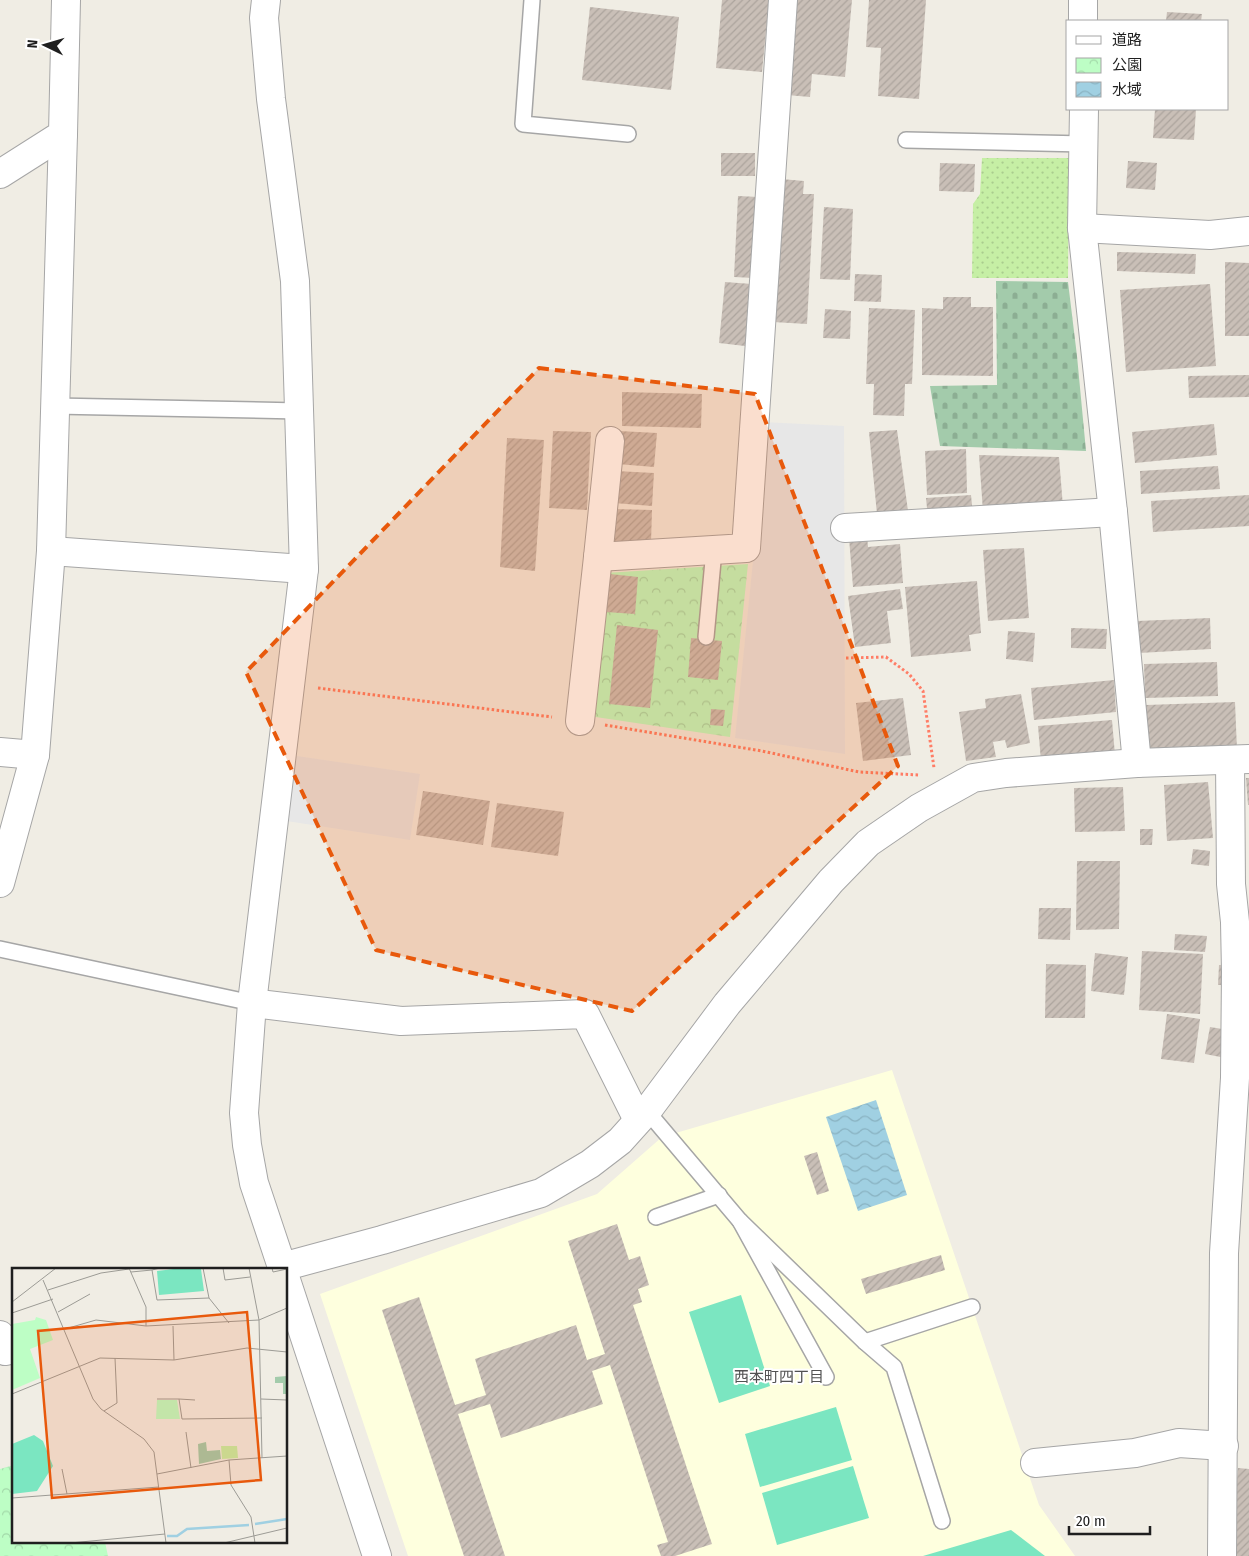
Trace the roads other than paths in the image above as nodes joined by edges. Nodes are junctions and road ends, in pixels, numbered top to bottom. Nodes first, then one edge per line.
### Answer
1 (66, 0) edge
2 (266, 0) edge
3 (532, 0) edge
4 (783, 0) edge
5 (1083, 0) edge
6 (1083, 20) edge
7 (1084, 110) edge
8 (63, 134) junction
9 (628, 134) dead end
10 (906, 140) dead end
11 (1085, 144) junction
12 (0, 174) edge
13 (1082, 228) junction
14 (1249, 231) edge
15 (56, 406) junction
16 (299, 411) junction
17 (610, 441) dead end
18 (1113, 512) junction
19 (845, 528) dead end
20 (714, 550) junction
21 (51, 551) junction
22 (598, 557) junction
23 (304, 569) junction
24 (706, 637) dead end
25 (580, 720) road end
26 (0, 752) edge
27 (35, 755) junction
28 (1240, 759) edge
29 (1137, 763) junction
30 (0, 883) edge
31 (0, 949) edge
32 (1243, 973) edge
33 (252, 1003) junction
34 (642, 1116) junction
35 (1240, 1136) edge
36 (719, 1195) junction
37 (656, 1217) dead end
38 (740, 1221) junction
39 (280, 1268) edge
40 (288, 1270) edge
41 (288, 1293) edge
42 (972, 1307) dead end
43 (865, 1342) junction
44 (826, 1377) dead end
45 (1224, 1446) junction
46 (1035, 1463) dead end
47 (942, 1522) dead end
48 (377, 1556) edge
49 (1222, 1556) edge

1 - 8 street
2 - 16 street
3 - 9 lane
4 - 20 street
5 - 6 street
7 - 11 street
8 - 12 street
8 - 15 street
10 - 11 lane
11 - 13 street
13 - 14 street
13 - 18 street
15 - 16 lane
15 - 21 street
16 - 23 street
17 - 22 street
18 - 19 street
18 - 29 street
20 - 22 street
20 - 24 lane
21 - 23 street
21 - 27 street
22 - 25 street
23 - 33 street
26 - 27 street
27 - 30 street
28 - 29 street
28 - 32 street
29 - 34 street
31 - 33 lane
32 - 35 street
33 - 34 street
33 - 39 street
34 - 36 lane
34 - 40 street
35 - 45 street
36 - 37 lane
36 - 38 lane
38 - 43 lane
38 - 44 lane
41 - 48 street
42 - 43 lane
43 - 47 lane
45 - 46 street
45 - 49 street

